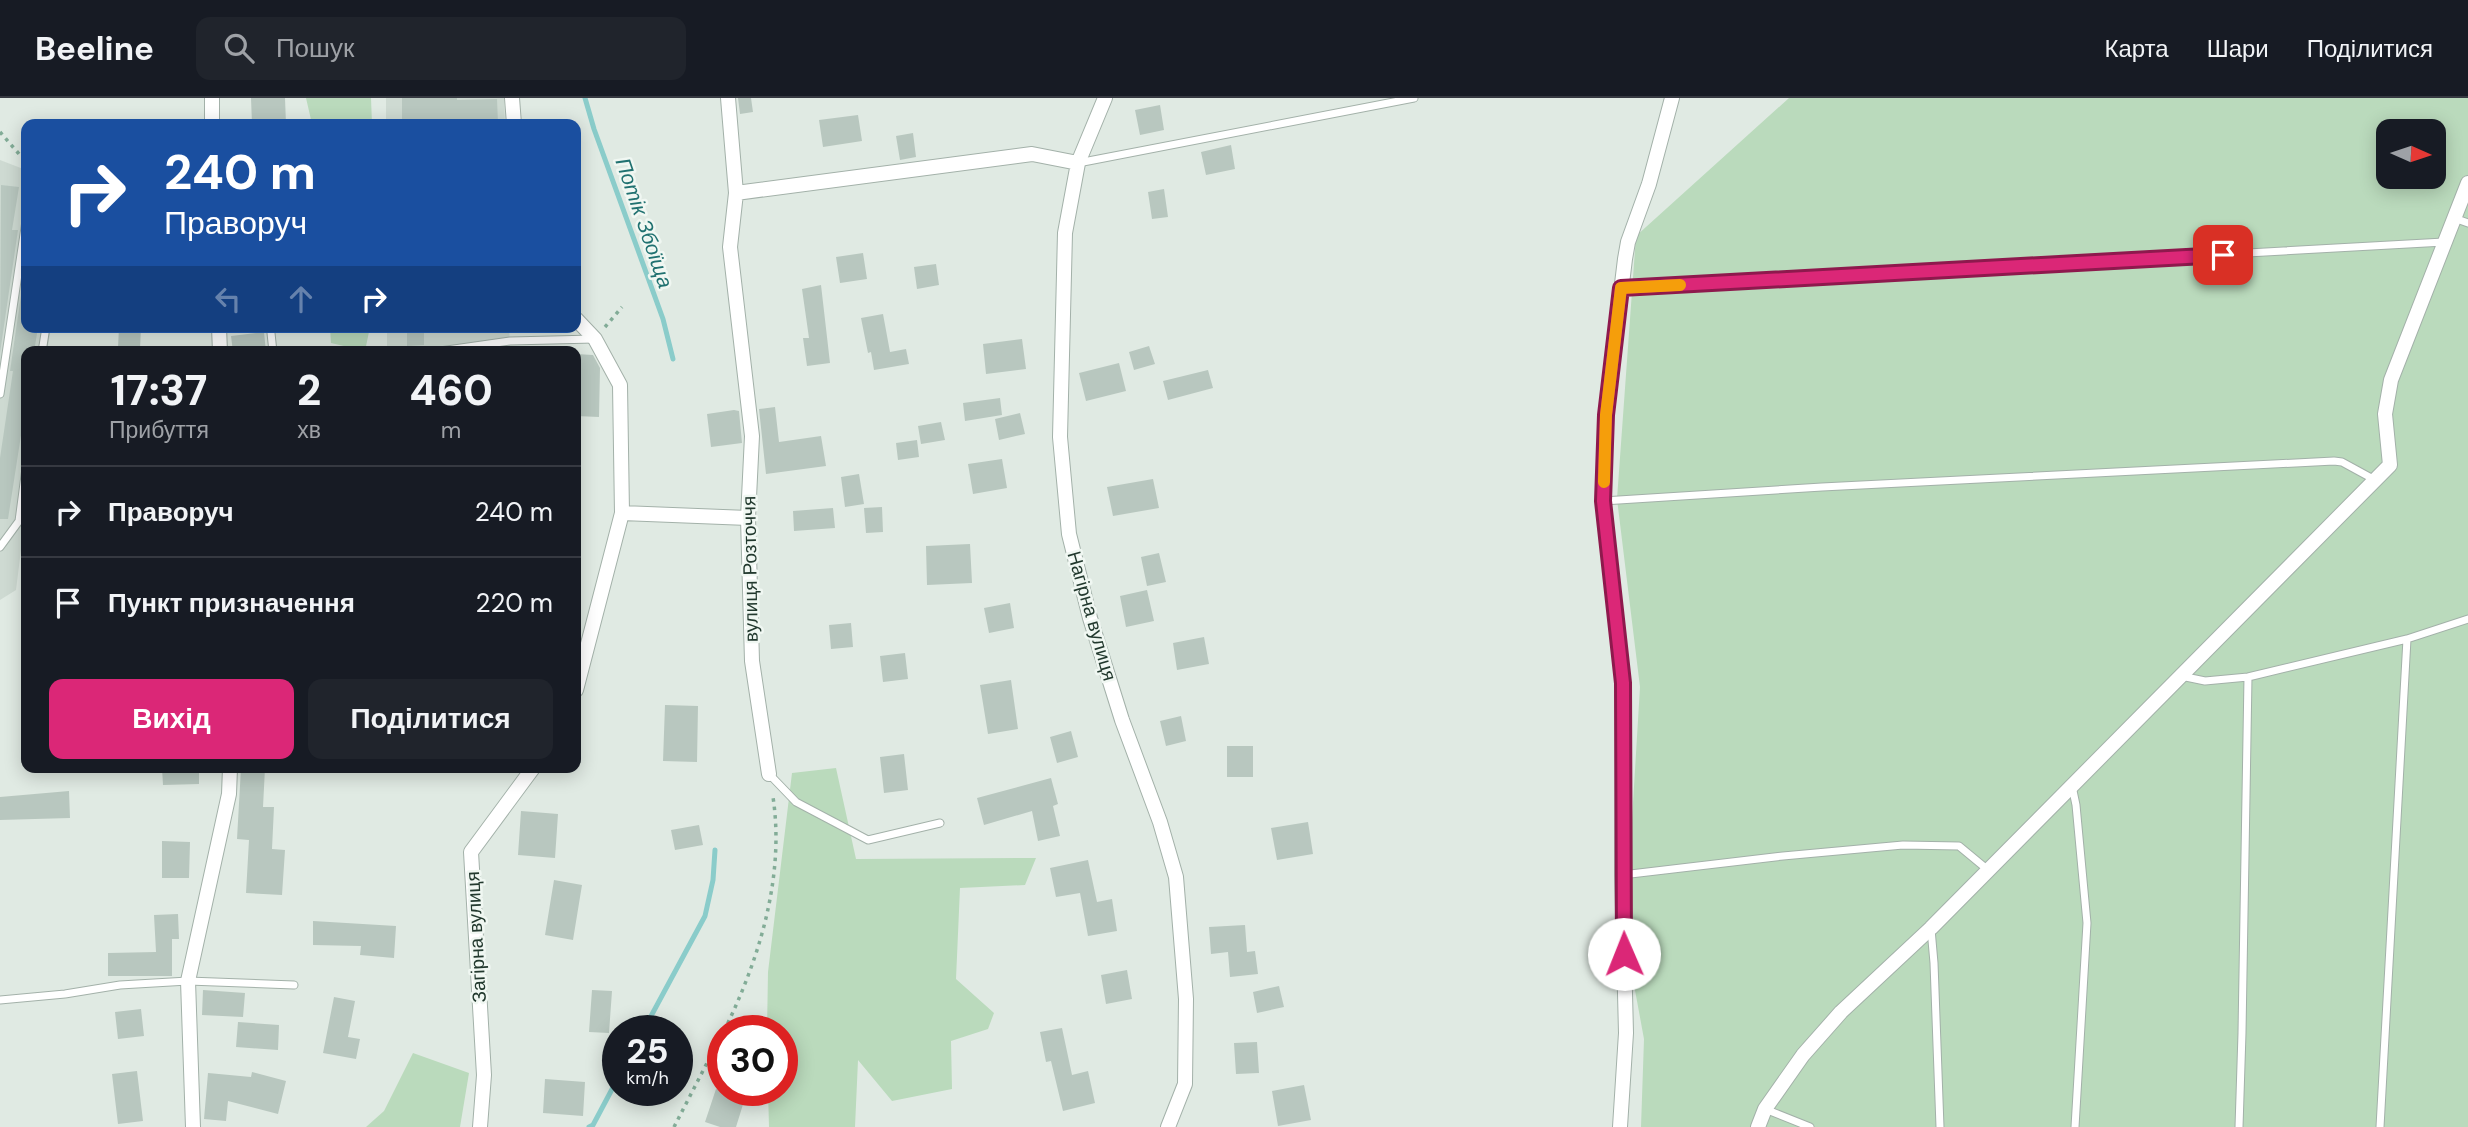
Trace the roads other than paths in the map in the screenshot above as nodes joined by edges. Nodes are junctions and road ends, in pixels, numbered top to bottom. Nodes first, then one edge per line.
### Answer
1 (212, 98) edge
2 (512, 98) edge
3 (728, 98) edge
4 (1105, 98) edge
5 (1414, 98) edge
6 (1672, 98) edge
7 (212, 119) edge
8 (514, 119) edge
9 (1078, 163) junction
10 (2468, 183) edge
11 (736, 192) junction
12 (2453, 217) junction
13 (2468, 223) edge
14 (2444, 242) junction
15 (21, 254) edge
16 (1621, 288) junction
17 (581, 324) edge
18 (271, 333) dead end
19 (595, 339) junction
20 (272, 346) edge
21 (475, 346) edge
22 (0, 394) edge
23 (2375, 480) junction
24 (1603, 501) junction
25 (21, 506) edge
26 (622, 513) junction
27 (748, 518) junction
28 (0, 547) edge
29 (2468, 619) edge
30 (2407, 639) junction
31 (581, 671) edge
32 (2181, 676) junction
33 (2248, 677) junction
34 (230, 773) edge
35 (529, 773) edge
36 (769, 774) joint
37 (2072, 786) junction
38 (940, 823) dead end
39 (1989, 870) junction
40 (1622, 875) junction
41 (1931, 928) junction
42 (187, 981) junction
43 (294, 985) dead end
44 (0, 1000) edge
45 (1765, 1109) junction
46 (193, 1127) edge
47 (480, 1127) edge
48 (1168, 1127) edge
49 (1620, 1127) edge
50 (1758, 1127) edge
51 (1810, 1127) edge
52 (1940, 1127) edge
53 (2075, 1127) edge
54 (2239, 1127) edge
55 (2380, 1127) edge

1 - 7 street
2 - 8 street
3 - 11 street, вулиця Розточчя
4 - 9 street, Нагірна вулиця
5 - 9 lane
6 - 16 street
9 - 11 street
9 - 48 street, Нагірна вулиця
10 - 12 street
11 - 27 street, вулиця Розточчя
12 - 13 lane
12 - 14 street
14 - 16 lane
14 - 23 street
15 - 22 lane
16 - 24 street
17 - 19 street
18 - 20 lane
19 - 21 lane
19 - 26 street
23 - 24 lane
23 - 32 street
24 - 40 street
25 - 28 lane
26 - 27 street
26 - 31 street
27 - 36 street, вулиця Розточчя
29 - 30 lane
30 - 33 lane
30 - 55 lane
32 - 33 lane
32 - 37 street
33 - 54 lane
34 - 42 street
35 - 47 street, Загірна вулиця
36 - 38 lane
37 - 39 street
37 - 53 lane
39 - 40 lane
39 - 41 street
40 - 49 street
41 - 45 street
41 - 52 lane
42 - 43 lane
42 - 44 lane
42 - 46 street
45 - 50 street
45 - 51 lane

